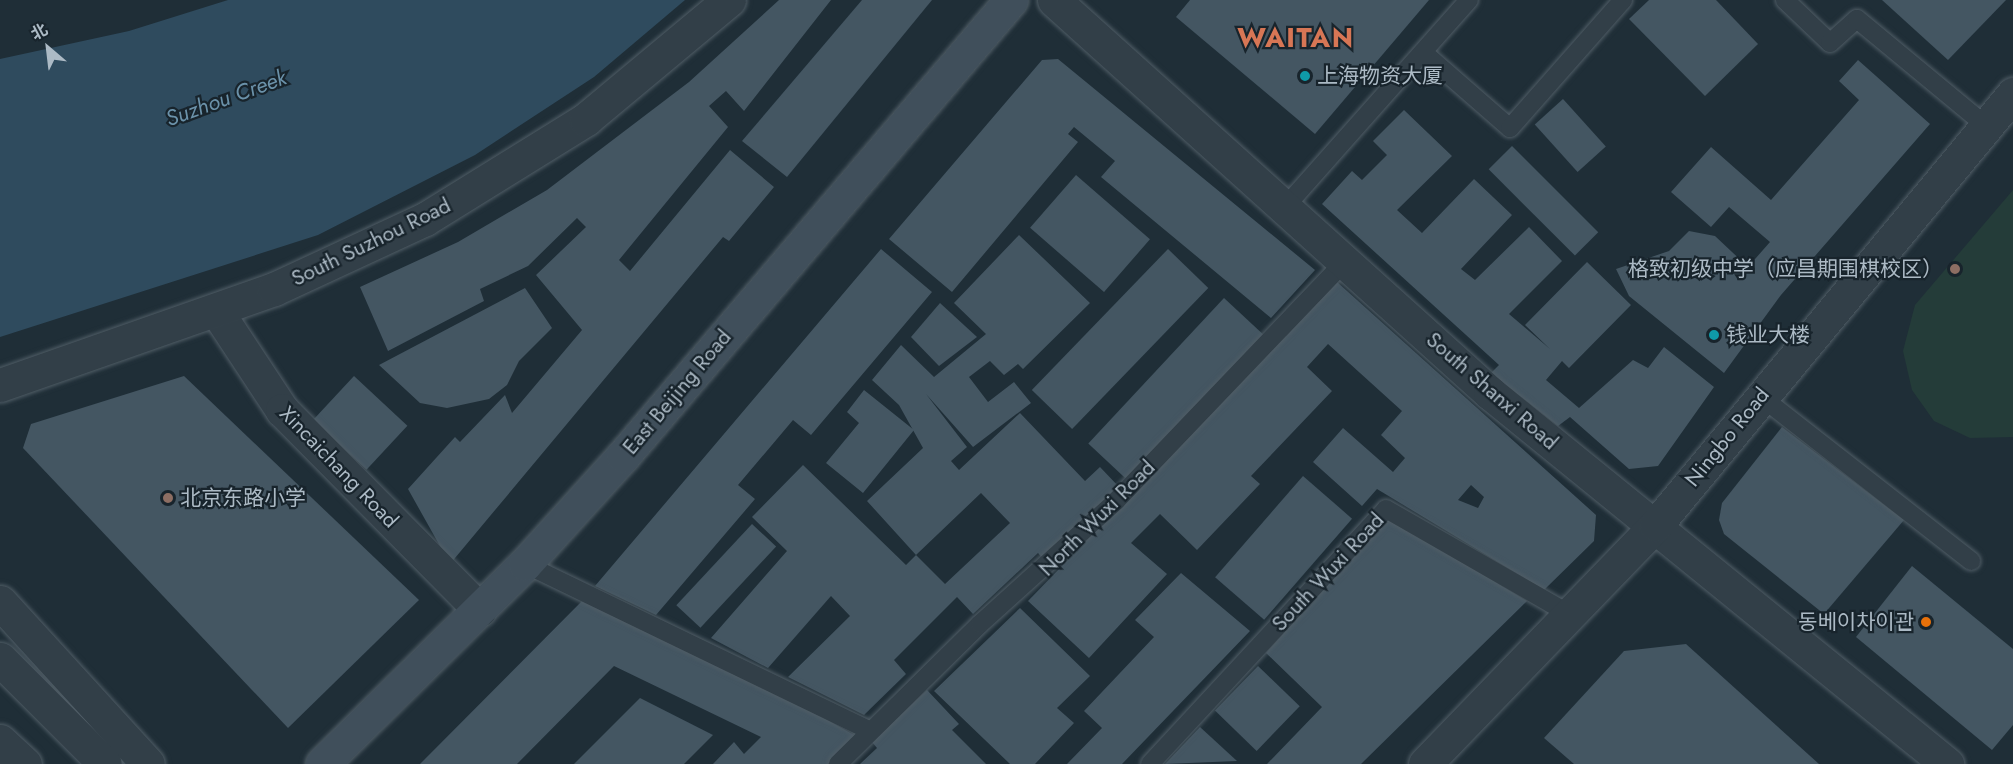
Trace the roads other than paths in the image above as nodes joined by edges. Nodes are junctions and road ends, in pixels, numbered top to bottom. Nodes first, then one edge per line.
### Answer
1 (729, 0) edge
2 (1011, 0) edge
3 (1054, 0) edge
4 (1469, 0) edge
5 (1623, 0) edge
6 (1785, 0) edge
7 (1424, 53) junction
8 (2013, 94) edge
9 (1985, 125) junction
10 (1286, 207) junction
11 (1345, 261) junction
12 (216, 310) junction
13 (0, 385) edge
14 (1760, 396) junction
15 (1656, 525) junction
16 (1971, 561) dead end
17 (525, 564) junction
18 (0, 602) edge
19 (480, 610) junction
20 (1571, 615) junction
21 (0, 659) edge
22 (870, 731) junction
23 (0, 741) edge
24 (332, 761) edge
25 (24, 764) edge
26 (105, 764) edge
27 (148, 764) edge
28 (838, 764) edge
29 (1150, 764) edge
30 (1425, 764) edge
31 (1947, 764) edge

1 - 12 street, South Suzhou Road
2 - 17 main road, East Beijing Road
3 - 10 street, South Shanxi Road
4 - 7 lane
5 - 7 lane
6 - 9 lane
7 - 10 lane
8 - 9 street, Ningbo Road
9 - 14 street, Ningbo Road
10 - 11 street, South Shanxi Road
11 - 15 street, South Shanxi Road
11 - 22 lane, North Wuxi Road
12 - 13 street, South Suzhou Road
12 - 19 street, Xincaichang Road
14 - 15 street, Ningbo Road
14 - 16 lane
15 - 20 street, Ningbo Road
15 - 31 street, South Shanxi Road
17 - 19 main road, East Beijing Road
17 - 22 lane
18 - 27 street
19 - 24 main road, East Beijing Road
20 - 29 lane, South Wuxi Road
20 - 30 street, Ningbo Road
21 - 26 street
22 - 28 lane, North Wuxi Road
23 - 25 street

